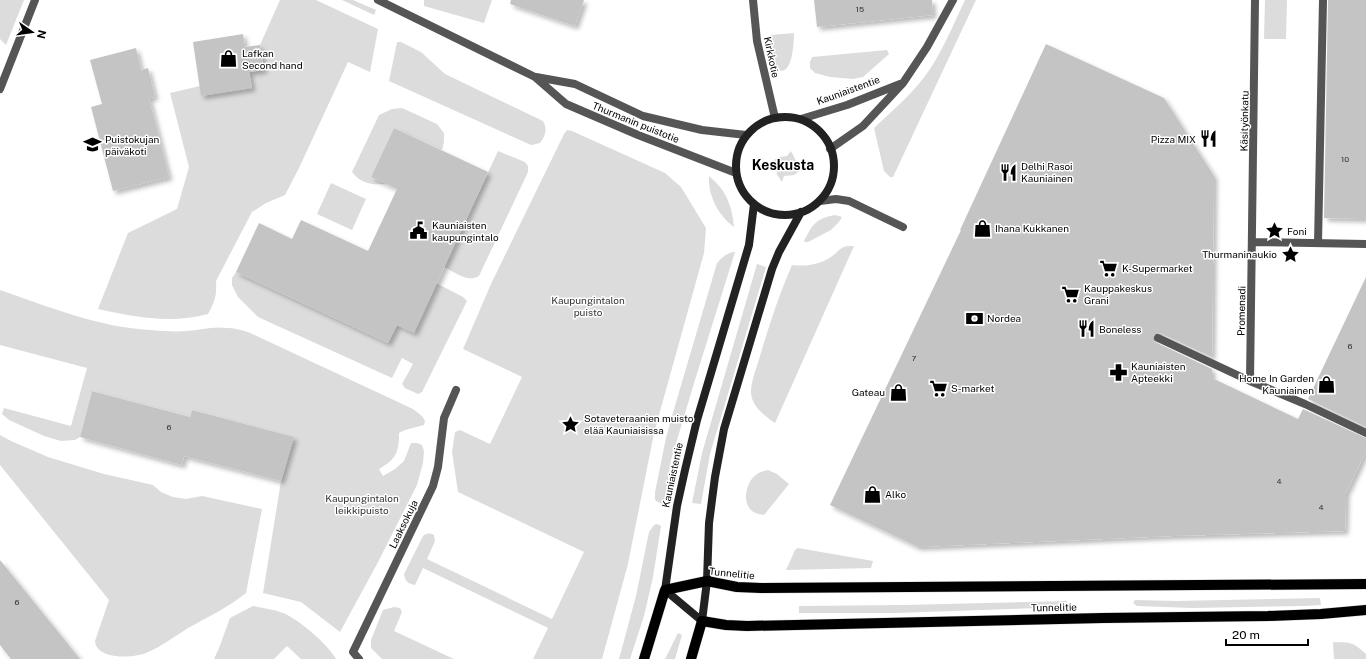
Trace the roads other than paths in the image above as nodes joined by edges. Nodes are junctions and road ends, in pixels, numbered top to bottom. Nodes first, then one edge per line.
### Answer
1 (35, 0) edge
2 (378, 0) edge
3 (754, 0) edge
4 (953, 0) edge
5 (1256, 0) edge
6 (1324, 0) edge
7 (535, 77) junction
8 (903, 82) junction
9 (0, 89) edge
10 (775, 118) junction
11 (801, 120) junction
12 (746, 135) junction
13 (830, 149) junction
14 (736, 173) junction
15 (820, 201) junction
16 (754, 204) junction
17 (801, 212) junction
18 (903, 227) dead end
19 (1252, 242) junction
20 (1318, 243) junction
21 (1366, 244) edge
22 (1158, 338) dead end
23 (1250, 381) junction
24 (456, 390) dead end
25 (1366, 433) edge
26 (708, 581) junction
27 (1366, 584) edge
28 (665, 590) junction
29 (1366, 610) edge
30 (702, 621) junction
31 (359, 659) edge
32 (644, 659) edge
33 (691, 659) edge

1 - 9 street
2 - 7 street, Thurmanin puistotie
3 - 10 street, Kirkkotie
4 - 8 street, Kauniaistentie
5 - 19 street, Käsityönkatu
6 - 20 street
7 - 12 street, Thurmanin puistotie
7 - 14 street, Thurmanin puistotie
8 - 11 street, Kauniaistentie
8 - 13 street, Kauniaistentie
10 - 11 main road
10 - 12 main road
11 - 13 main road
12 - 14 main road
13 - 15 main road
14 - 16 main road
15 - 17 main road
15 - 18 street
16 - 17 main road
16 - 28 main road, Kauniaistentie
17 - 26 main road
19 - 20 street
19 - 23 street, Promenadi
20 - 21 street
22 - 23 street
23 - 25 street
24 - 31 street, Laaksokuja
26 - 27 main road, Tunnelitie
26 - 28 main road, Tunnelitie
26 - 30 main road
28 - 30 main road
28 - 32 main road, Kauniaistentie
29 - 30 main road, Tunnelitie
30 - 33 main road

